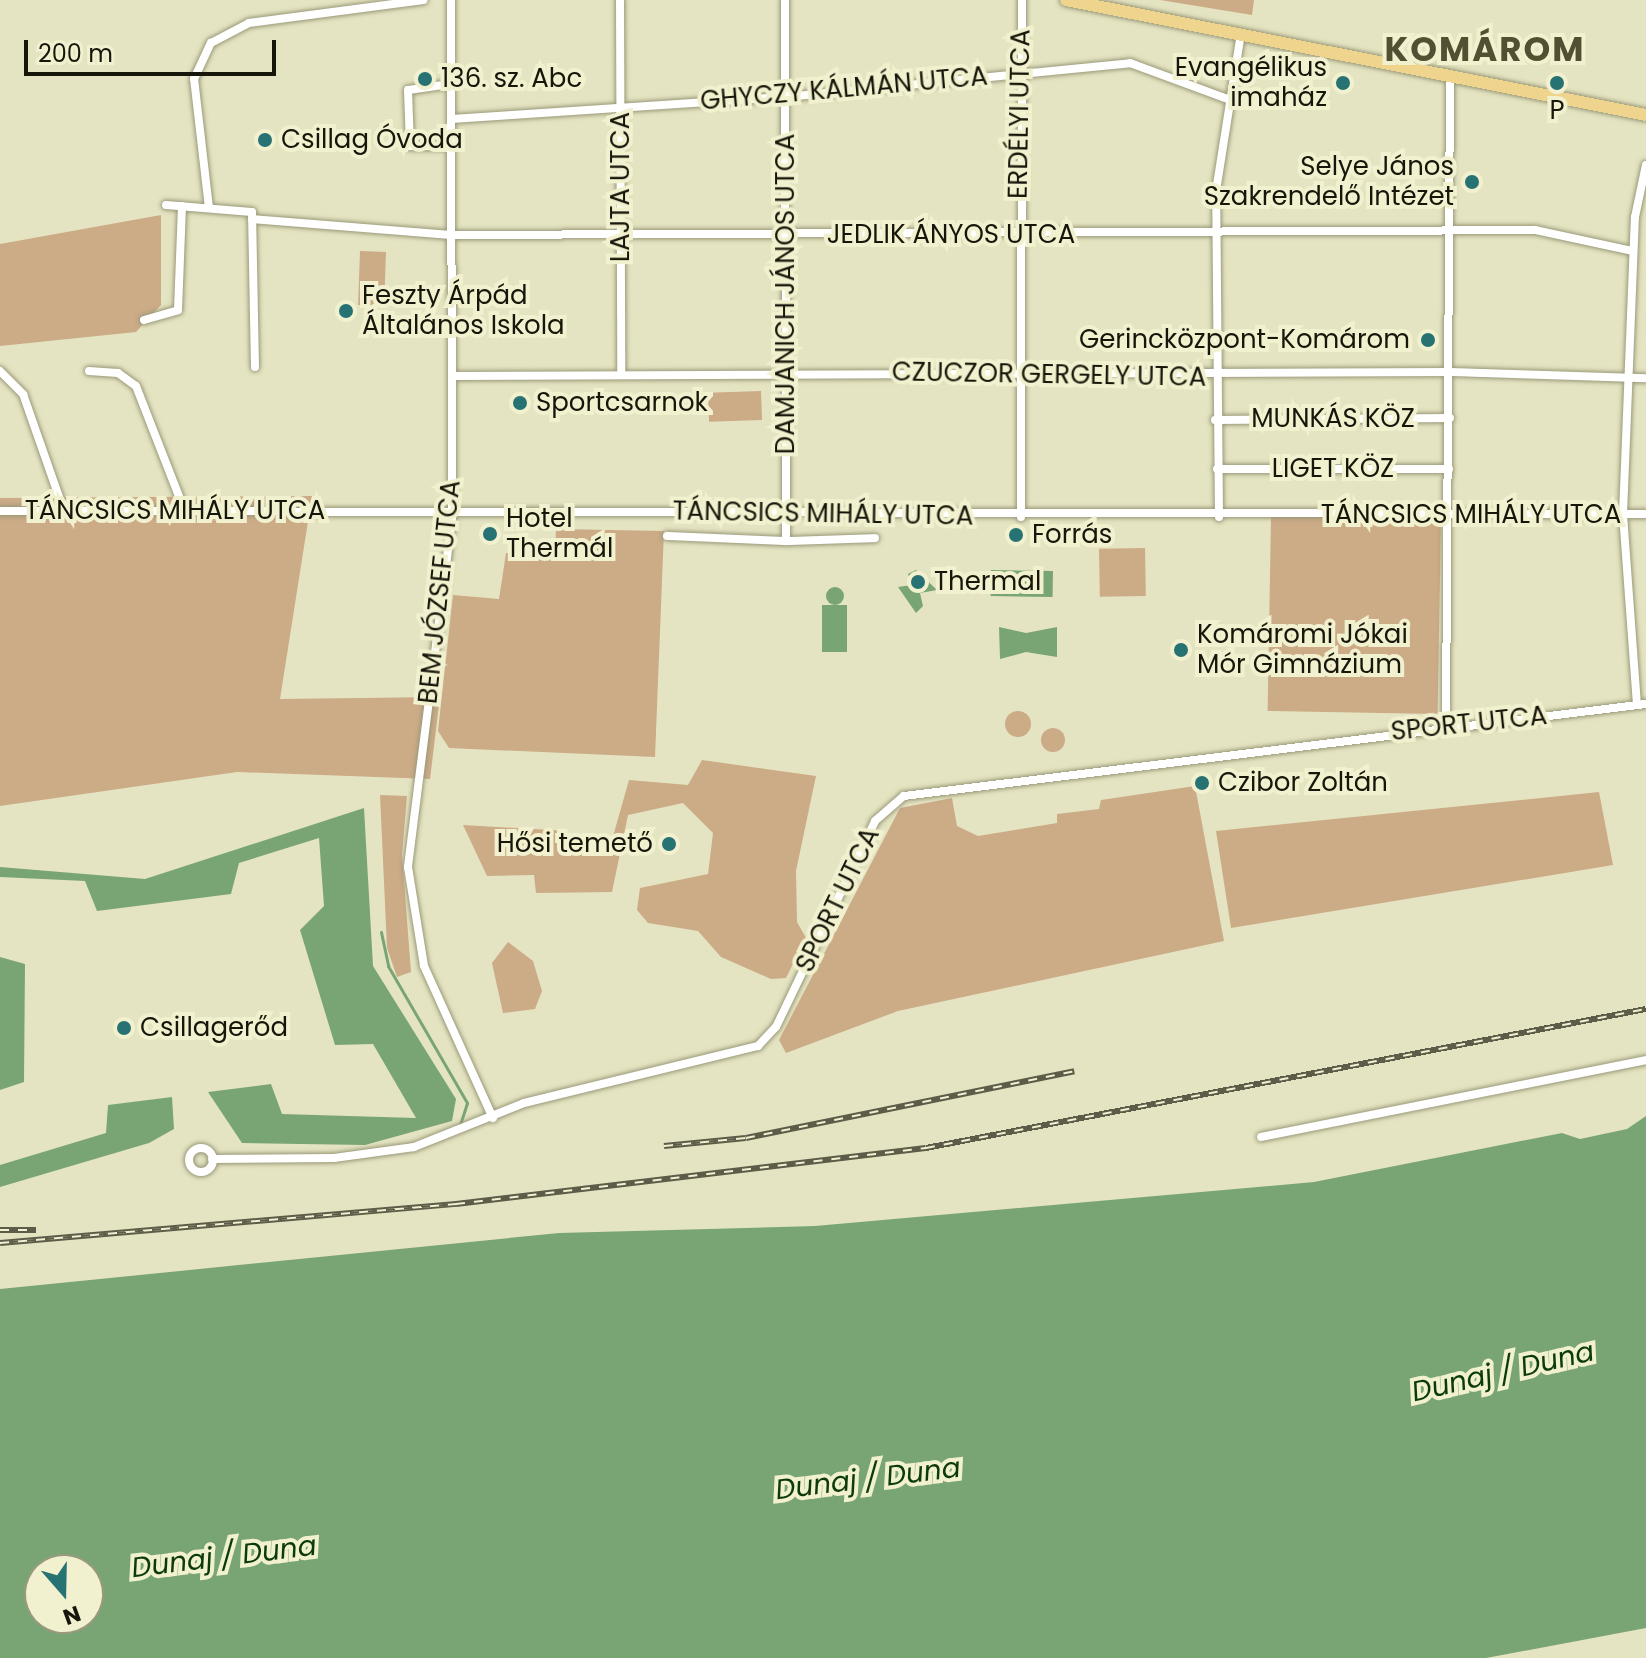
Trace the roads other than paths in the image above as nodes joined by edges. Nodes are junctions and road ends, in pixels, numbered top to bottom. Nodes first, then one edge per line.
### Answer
1 (423, 0) edge
2 (451, 0) edge
3 (620, 0) edge
4 (785, 0) edge
5 (1022, 0) edge
6 (1066, 0) edge
7 (1241, 33) junction
8 (1020, 75) junction
9 (1450, 76) junction
10 (450, 84) junction
11 (786, 97) junction
12 (1230, 100) junction
13 (621, 105) junction
14 (1646, 115) edge
15 (452, 119) junction
16 (452, 146) junction
17 (1645, 170) edge
18 (166, 205) dead end
19 (182, 206) junction
20 (209, 208) junction
21 (1635, 217) junction
22 (252, 219) junction
23 (1646, 219) edge
24 (1448, 232) junction
25 (453, 235) junction
26 (620, 235) junction
27 (786, 235) junction
28 (1019, 235) junction
29 (1215, 236) junction
30 (1633, 251) junction
31 (144, 320) dead end
32 (255, 367) dead end
33 (0, 371) edge
34 (89, 371) dead end
35 (1450, 372) junction
36 (786, 373) junction
37 (621, 374) junction
38 (1021, 374) junction
39 (452, 376) junction
40 (1216, 377) junction
41 (1628, 378) junction
42 (1646, 378) edge
43 (1450, 418) junction
44 (1215, 420) junction
45 (1217, 469) junction
46 (1449, 469) junction
47 (0, 511) edge
48 (64, 511) junction
49 (185, 512) junction
50 (452, 512) junction
51 (1448, 512) junction
52 (786, 513) junction
53 (1623, 514) junction
54 (1646, 514) edge
55 (1021, 517) junction
56 (1219, 517) junction
57 (667, 536) dead end
58 (875, 538) dead end
59 (786, 541) junction
60 (1642, 704) edge
61 (1446, 727) junction
62 (1646, 1060) edge
63 (493, 1118) junction
64 (1261, 1137) dead end
65 (212, 1159) dead end

1 - 20 street
2 - 10 street, BEM JÓZSEF UTCA
3 - 13 street, LAJTA UTCA
4 - 11 street, DAMJANICH JÁNOS UTCA
5 - 8 street, ERDÉLYI UTCA
6 - 7 main road
7 - 9 main road
7 - 12 street
8 - 11 street, GHYCZY KÁLMÁN UTCA
8 - 12 street, GHYCZY KÁLMÁN UTCA
8 - 28 street, ERDÉLYI UTCA
9 - 14 main road
9 - 24 street
10 - 15 street, BEM JÓZSEF UTCA
10 - 16 street
11 - 13 street, GHYCZY KÁLMÁN UTCA
11 - 27 street, DAMJANICH JÁNOS UTCA
12 - 29 street
13 - 15 street, GHYCZY KÁLMÁN UTCA
13 - 26 street, LAJTA UTCA
15 - 16 street, BEM JÓZSEF UTCA
16 - 25 street, BEM JÓZSEF UTCA
17 - 21 street
18 - 19 street
19 - 20 street
19 - 31 street
20 - 22 street, JEDLIK ÁNYOS UTCA
21 - 23 street
21 - 30 street
22 - 25 street, JEDLIK ÁNYOS UTCA
22 - 32 street
24 - 29 street, JEDLIK ÁNYOS UTCA
24 - 30 street, JEDLIK ÁNYOS UTCA
24 - 35 street
25 - 26 street, JEDLIK ÁNYOS UTCA
25 - 39 street, BEM JÓZSEF UTCA
26 - 27 street, JEDLIK ÁNYOS UTCA
26 - 37 street, LAJTA UTCA
27 - 28 street, JEDLIK ÁNYOS UTCA
27 - 36 street, DAMJANICH JÁNOS UTCA
28 - 29 street, JEDLIK ÁNYOS UTCA
28 - 38 street, ERDÉLYI UTCA
29 - 40 street
30 - 41 street
33 - 48 street
34 - 49 street
35 - 40 street, CZUCZOR GERGELY UTCA
35 - 41 street, CZUCZOR GERGELY UTCA
35 - 43 street
36 - 37 street, CZUCZOR GERGELY UTCA
36 - 38 street, CZUCZOR GERGELY UTCA
36 - 52 street, DAMJANICH JÁNOS UTCA
37 - 39 street, CZUCZOR GERGELY UTCA
38 - 40 street, CZUCZOR GERGELY UTCA
38 - 55 street, ERDÉLYI UTCA
39 - 50 street, BEM JÓZSEF UTCA
40 - 44 street
41 - 42 street, CZUCZOR GERGELY UTCA
41 - 53 street
43 - 44 street, MUNKÁS KÖZ
43 - 46 street
44 - 45 street
45 - 46 street, LIGET KÖZ
45 - 56 street
46 - 51 street
47 - 48 street, TÁNCSICS MIHÁLY UTCA
48 - 49 street, TÁNCSICS MIHÁLY UTCA
49 - 50 street, TÁNCSICS MIHÁLY UTCA
50 - 52 street, TÁNCSICS MIHÁLY UTCA
50 - 63 street, BEM JÓZSEF UTCA
51 - 53 street, TÁNCSICS MIHÁLY UTCA
51 - 56 street, TÁNCSICS MIHÁLY UTCA
51 - 61 street
52 - 55 street, TÁNCSICS MIHÁLY UTCA
52 - 59 street, DAMJANICH JÁNOS UTCA
53 - 54 street, TÁNCSICS MIHÁLY UTCA
53 - 60 street
55 - 56 street, TÁNCSICS MIHÁLY UTCA
57 - 59 street
58 - 59 street
60 - 61 street, SPORT UTCA
61 - 63 street, SPORT UTCA
62 - 64 street
63 - 65 street, SPORT UTCA

